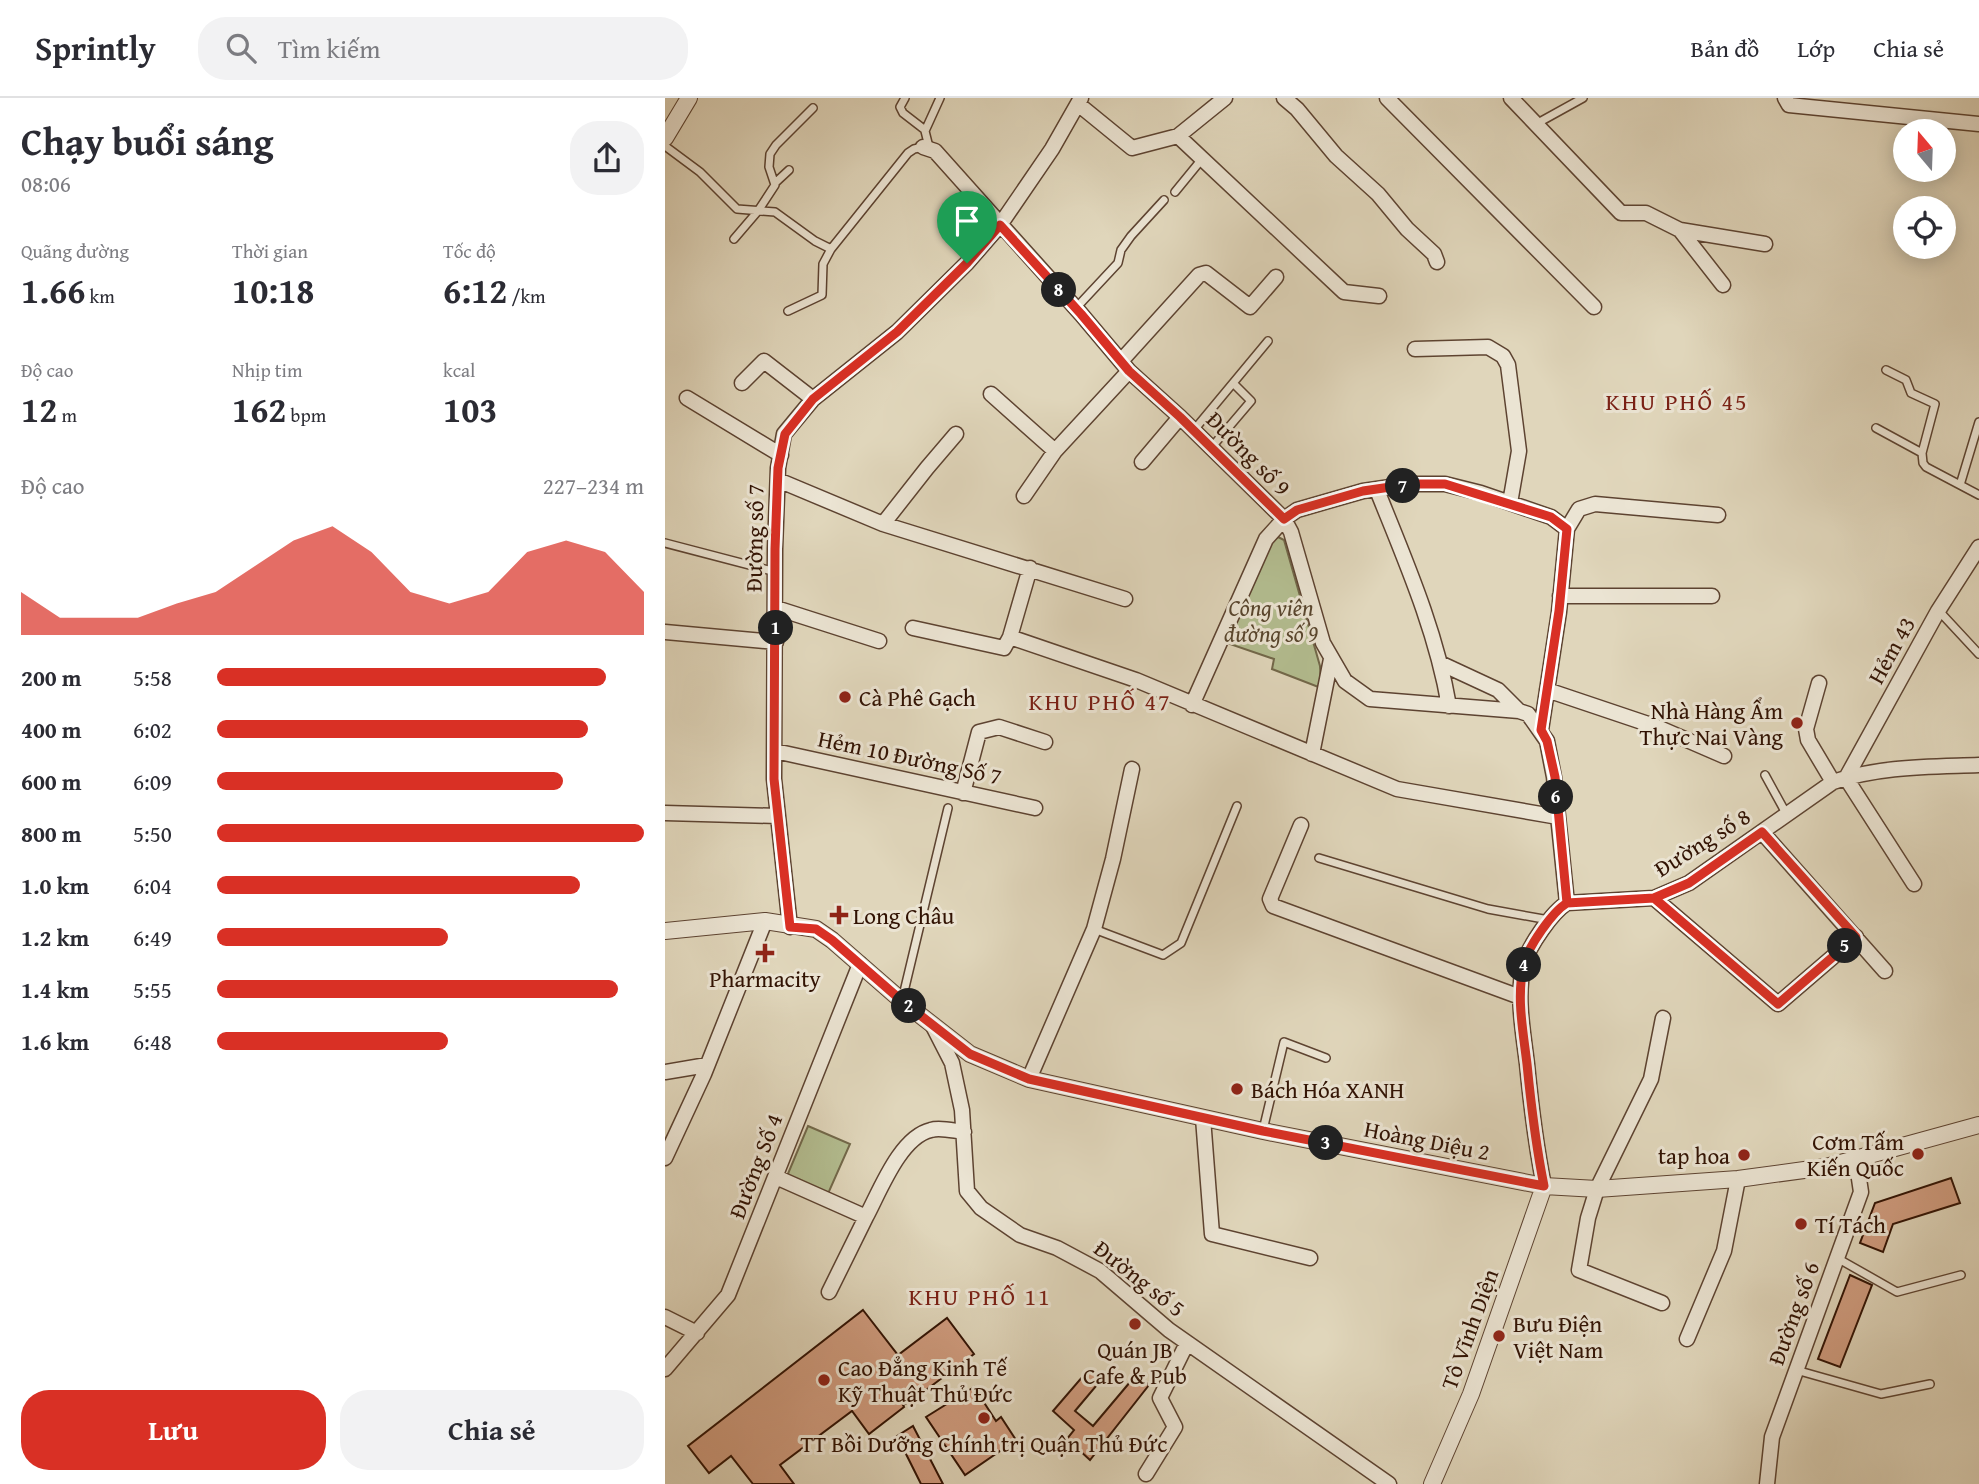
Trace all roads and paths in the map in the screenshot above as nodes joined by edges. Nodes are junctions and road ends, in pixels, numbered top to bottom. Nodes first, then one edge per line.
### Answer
1 (689, 98) edge
2 (905, 98) edge
3 (940, 98) edge
4 (1225, 98) edge
5 (1284, 98) edge
6 (1387, 98) edge
7 (1511, 98) edge
8 (1583, 98) edge
9 (1784, 98) edge
10 (1080, 101) edge
11 (813, 108) dead end
12 (1536, 124) junction
13 (1979, 124) edge
14 (925, 130) junction
15 (1178, 135) junction
16 (665, 138) edge
17 (665, 146) edge
18 (926, 148) junction
19 (1203, 159) junction
20 (789, 170) dead end
21 (775, 183) junction
22 (1175, 192) dead end
23 (1164, 200) dead end
24 (758, 211) junction
25 (1000, 225) junction
26 (1680, 230) junction
27 (734, 239) dead end
28 (1765, 244) dead end
29 (831, 249) junction
30 (1437, 262) dead end
31 (1276, 277) dead end
32 (1723, 285) dead end
33 (1378, 296) dead end
34 (1594, 307) dead end
35 (1076, 309) junction
36 (788, 311) dead end
37 (1268, 341) dead end
38 (1415, 349) dead end
39 (1125, 366) junction
40 (1886, 370) dead end
41 (742, 383) dead end
42 (1234, 384) junction
43 (991, 394) dead end
44 (687, 398) dead end
45 (813, 399) junction
46 (1180, 417) junction
47 (1979, 422) edge
48 (1876, 428) dead end
49 (1193, 430) junction
50 (956, 434) dead end
51 (1211, 449) junction
52 (1055, 451) junction
53 (1922, 453) junction
54 (781, 455) junction
55 (1142, 462) dead end
56 (778, 480) junction
57 (1960, 485) junction
58 (1377, 489) junction
59 (1979, 495) edge
60 (1024, 496) dead end
61 (1510, 503) junction
62 (1718, 515) dead end
63 (1284, 519) junction
64 (883, 524) junction
65 (1567, 529) junction
66 (665, 542) edge
67 (1979, 547) edge
68 (1030, 568) junction
69 (775, 572) junction
70 (1712, 596) dead end
71 (1560, 597) junction
72 (1125, 599) dead end
73 (776, 608) junction
74 (1938, 611) junction
75 (913, 628) dead end
76 (665, 632) edge
77 (1010, 638) junction
78 (879, 640) dead end
79 (776, 642) junction
80 (1979, 654) edge
81 (1331, 659) junction
82 (1442, 664) junction
83 (1819, 683) dead end
84 (1548, 690) junction
85 (1192, 705) junction
86 (1449, 706) junction
87 (1519, 711) junction
88 (1541, 730) junction
89 (1045, 742) dead end
90 (775, 751) junction
91 (1312, 754) junction
92 (1724, 756) dead end
93 (1979, 765) edge
94 (1132, 769) dead end
95 (1765, 775) dead end
96 (1839, 780) junction
97 (963, 793) junction
98 (1237, 806) dead end
99 (948, 808) dead end
100 (1035, 808) dead end
101 (665, 813) edge
102 (1787, 814) junction
103 (778, 816) junction
104 (1558, 817) junction
105 (1301, 825) dead end
106 (1762, 832) junction
107 (1319, 858) dead end
108 (1914, 884) dead end
109 (1654, 898) junction
110 (1567, 903) junction
111 (1550, 920) junction
112 (765, 921) junction
113 (790, 927) junction
114 (1094, 929) junction
115 (665, 931) edge
116 (1856, 937) junction
117 (860, 964) junction
118 (1885, 971) dead end
119 (1520, 997) junction
120 (902, 1001) junction
121 (1664, 1018) dead end
122 (933, 1026) junction
123 (1326, 1058) dead end
124 (707, 1065) junction
125 (665, 1072) edge
126 (1029, 1079) junction
127 (1203, 1118) junction
128 (1979, 1125) edge
129 (1263, 1131) junction
130 (964, 1132) junction
131 (665, 1158) edge
132 (1856, 1159) junction
133 (776, 1177) junction
134 (1738, 1179) junction
135 (1544, 1186) junction
136 (1597, 1189) junction
137 (866, 1217) junction
138 (1310, 1258) dead end
139 (1837, 1258) junction
140 (1961, 1275) dead end
141 (829, 1292) dead end
142 (1662, 1303) dead end
143 (665, 1317) edge
144 (697, 1333) junction
145 (1687, 1339) dead end
146 (1187, 1343) junction
147 (665, 1369) edge
148 (1797, 1370) junction
149 (1930, 1384) dead end
150 (1146, 1474) dead end
151 (1388, 1484) edge
152 (1432, 1484) edge
153 (1767, 1484) edge

1 - 16 street
2 - 14 lane
3 - 14 lane
4 - 15 street
5 - 30 street
6 - 34 street
7 - 12 street
8 - 12 lane
9 - 13 street
10 - 15 street
10 - 25 street, Đường số 7
11 - 21 lane
12 - 26 street
14 - 18 lane
15 - 19 street
17 - 24 lane
18 - 25 street, Đường số 9
18 - 29 lane
19 - 22 lane
19 - 33 street
20 - 21 lane
21 - 24 lane
23 - 35 lane
24 - 27 lane
24 - 29 lane
25 - 35 street, Đường số 9
25 - 45 street, Đường số 7
26 - 28 street
26 - 32 street
29 - 36 lane
31 - 39 street
35 - 39 street, Đường số 9
37 - 42 lane
38 - 61 street
39 - 46 street, Đường số 9
39 - 52 street
40 - 53 lane
41 - 45 street
42 - 49 lane
42 - 51 lane
43 - 52 street
44 - 54 street
45 - 54 street, Đường số 7
46 - 49 street, Đường số 9
46 - 55 street
47 - 57 lane
48 - 53 lane
49 - 51 street, Đường số 9
50 - 64 street
51 - 63 street, Đường số 9
52 - 60 street
53 - 57 lane
54 - 56 street, Đường số 7
56 - 64 street
56 - 69 street, Đường số 7
57 - 59 lane
58 - 61 street
58 - 63 street
58 - 82 street
61 - 65 street
62 - 65 street
63 - 81 street, Đường số 9
63 - 85 street
64 - 68 street
65 - 71 street
66 - 69 lane
67 - 74 street, Hẻm 43
68 - 72 street
68 - 77 street
69 - 73 street, Đường số 7
70 - 71 street
71 - 84 street
73 - 78 street
73 - 79 street, Đường số 7
74 - 80 lane
74 - 96 street, Hẻm 43
75 - 77 street
76 - 79 street
77 - 85 street
79 - 90 street, Đường số 7
81 - 86 street, Đường số 9
81 - 91 street
82 - 86 street
82 - 87 street
83 - 96 street
84 - 88 street
84 - 92 street
85 - 91 street
86 - 87 street, Đường số 9
87 - 88 street
88 - 104 street
89 - 97 street
90 - 97 street, Hẻm 10 Đường Số 7
90 - 103 street, Đường số 7
91 - 104 street
93 - 96 street, Đường số 8
94 - 114 street
95 - 102 lane
96 - 102 street, Đường số 8
96 - 108 street
97 - 100 street, Hẻm 10 Đường Số 7
98 - 114 lane
99 - 120 lane
101 - 103 street
102 - 106 street, Đường số 8
103 - 113 street, Đường số 7
104 - 110 street
105 - 119 street
106 - 109 street, Đường số 8
106 - 116 street
107 - 111 lane
109 - 110 street, Đường số 8
109 - 116 street
110 - 111 street
111 - 119 street
112 - 113 street, Hoàng Diệu 2
112 - 115 street, Hoàng Diệu 2
112 - 124 street
113 - 117 street, Hoàng Diệu 2
114 - 126 street
116 - 118 street
117 - 120 street, Hoàng Diệu 2
117 - 133 street, Đường Số 4
119 - 135 street
120 - 122 street, Hoàng Diệu 2
121 - 136 street
122 - 126 street, Hoàng Diệu 2
122 - 130 street, Đường số 5
123 - 129 lane
124 - 125 street
124 - 131 street
126 - 127 street, Hoàng Diệu 2
127 - 129 street, Hoàng Diệu 2
127 - 138 street
128 - 132 street, Hoàng Diệu 2
129 - 135 street, Hoàng Diệu 2
130 - 137 street
130 - 146 street, Đường số 5
132 - 134 street, Hoàng Diệu 2
132 - 139 street, Đường số 6
133 - 137 street
133 - 144 street, Đường Số 4
134 - 136 street, Hoàng Diệu 2
134 - 145 street
135 - 136 street, Hoàng Diệu 2
135 - 152 street, Tô Vĩnh Diện
136 - 142 street
137 - 141 street
139 - 140 lane
139 - 148 street, Đường số 6
143 - 144 street
144 - 147 street, Đường Số 4
146 - 150 street
146 - 151 street, Đường số 5
148 - 149 lane
148 - 153 street, Đường số 6

